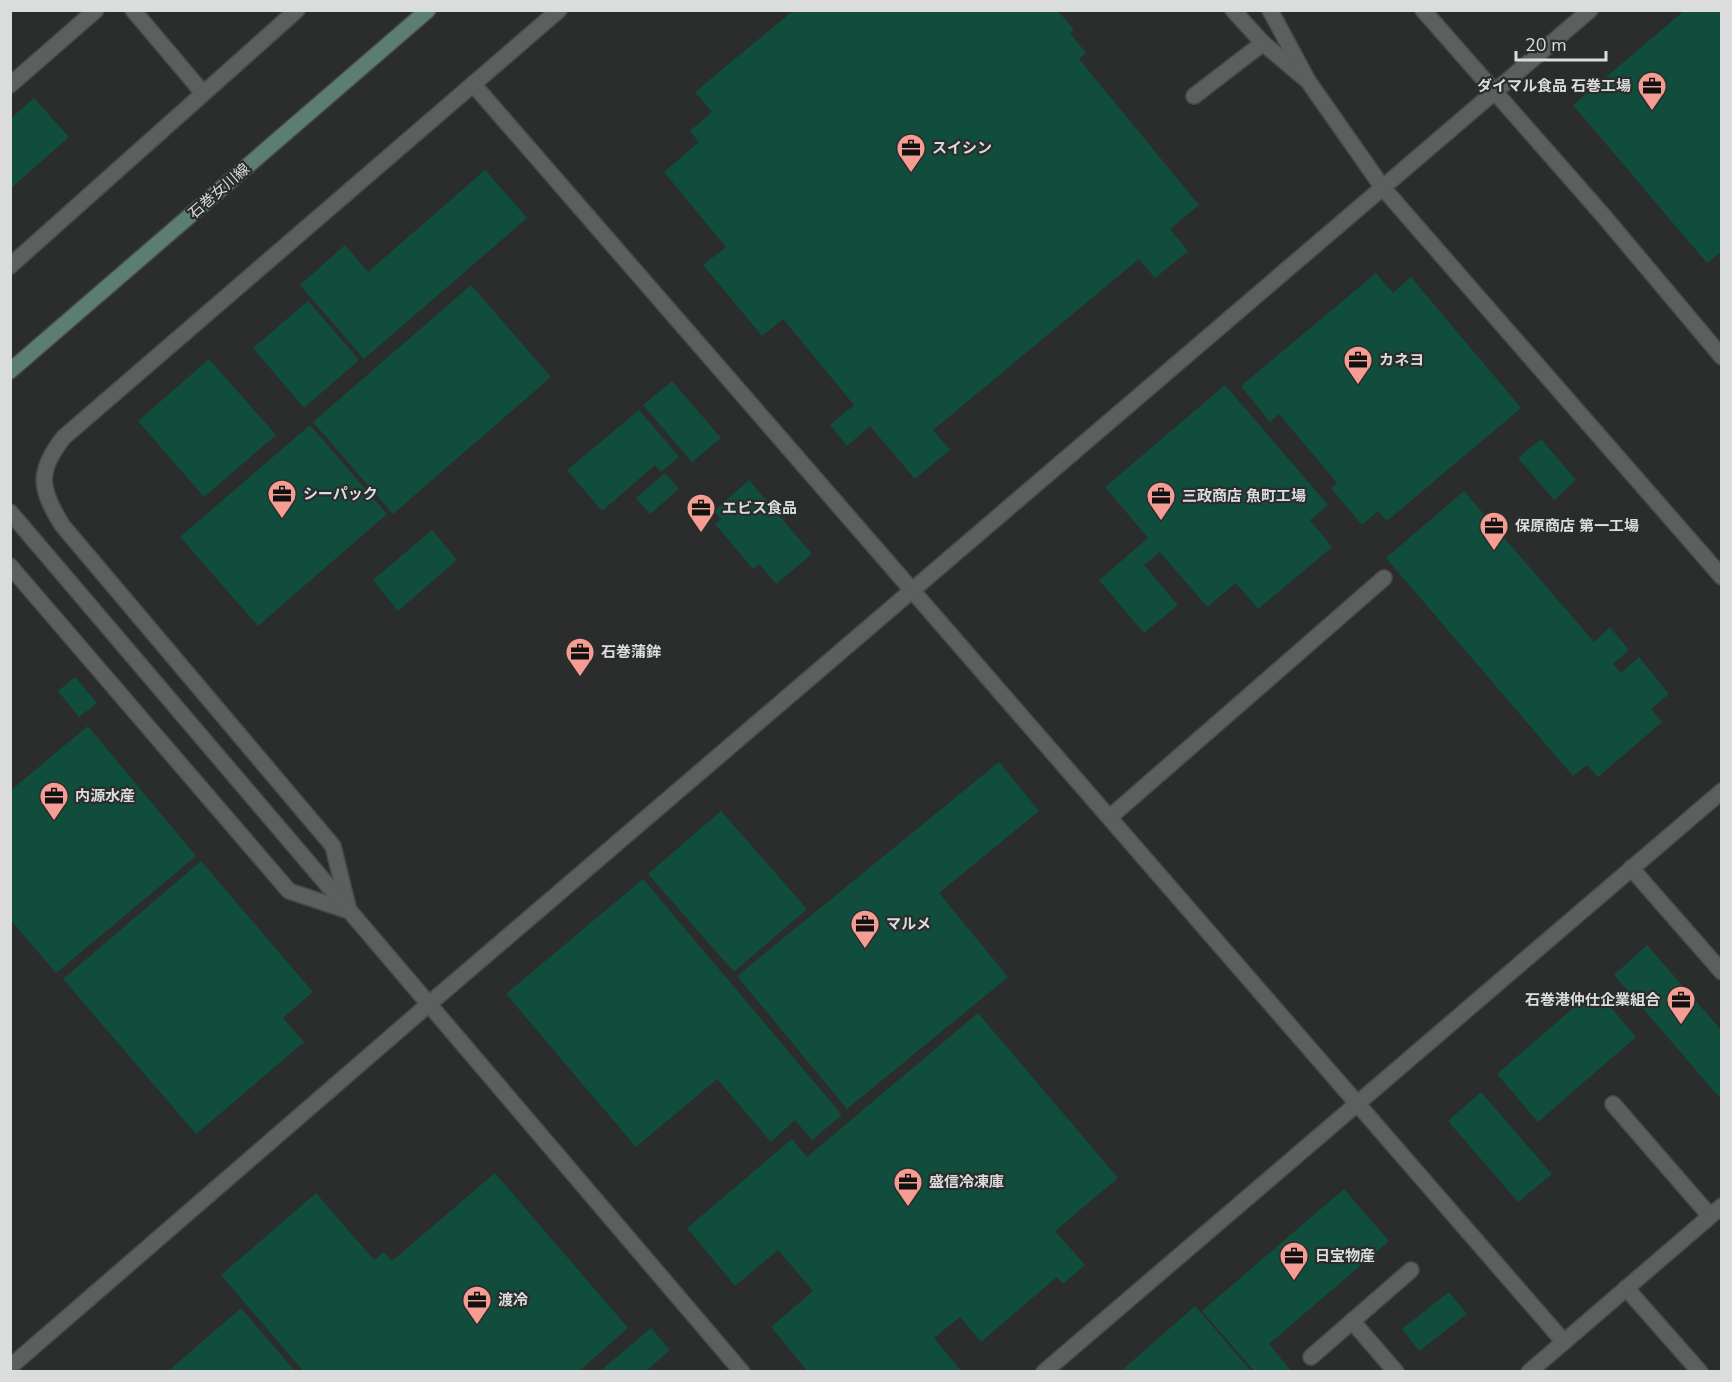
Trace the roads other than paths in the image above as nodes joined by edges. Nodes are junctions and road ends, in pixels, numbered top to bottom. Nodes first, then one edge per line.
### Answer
1 (96, 10) edge
2 (133, 10) edge
3 (297, 10) edge
4 (428, 10) edge
5 (559, 10) edge
6 (1233, 10) edge
7 (1270, 10) edge
8 (1424, 10) edge
9 (1590, 10) edge
10 (1263, 43) junction
11 (1308, 81) junction
12 (473, 84) junction
13 (10, 85) edge
14 (1495, 91) junction
15 (203, 93) junction
16 (1194, 96) dead end
17 (1383, 188) junction
18 (10, 266) edge
19 (1722, 357) edge
20 (10, 371) edge
21 (10, 512) edge
22 (10, 567) edge
23 (1722, 577) edge
24 (1384, 578) dead end
25 (913, 590) junction
26 (1722, 791) edge
27 (1110, 817) junction
28 (1631, 868) junction
29 (349, 911) junction
30 (1722, 972) edge
31 (429, 1004) junction
32 (1357, 1103) junction
33 (1613, 1104) dead end
34 (1716, 1211) edge
35 (1411, 1270) dead end
36 (1626, 1288) junction
37 (1352, 1321) junction
38 (1564, 1342) junction
39 (1311, 1357) dead end
40 (10, 1367) edge
41 (742, 1371) edge
42 (1044, 1371) edge
43 (1396, 1371) edge
44 (1529, 1371) edge
45 (1700, 1371) edge

1 - 13 street
2 - 15 street
3 - 15 street
4 - 20 main road, 石巻女川線
5 - 12 street
6 - 10 street
7 - 11 street
8 - 14 street
9 - 14 street
10 - 11 street
10 - 16 street
11 - 17 street
12 - 25 street
12 - 29 street
14 - 17 street
14 - 19 street
15 - 18 street
17 - 23 street
17 - 25 street
21 - 29 street
22 - 29 street
24 - 27 street
25 - 27 street
25 - 31 street
26 - 28 street
27 - 32 street
28 - 30 street
28 - 32 street
29 - 31 street
31 - 40 street
31 - 41 street
32 - 38 street
32 - 42 street
33 - 34 street
34 - 36 street
35 - 37 street
36 - 38 street
36 - 45 street
37 - 39 street
37 - 43 street
38 - 44 street

